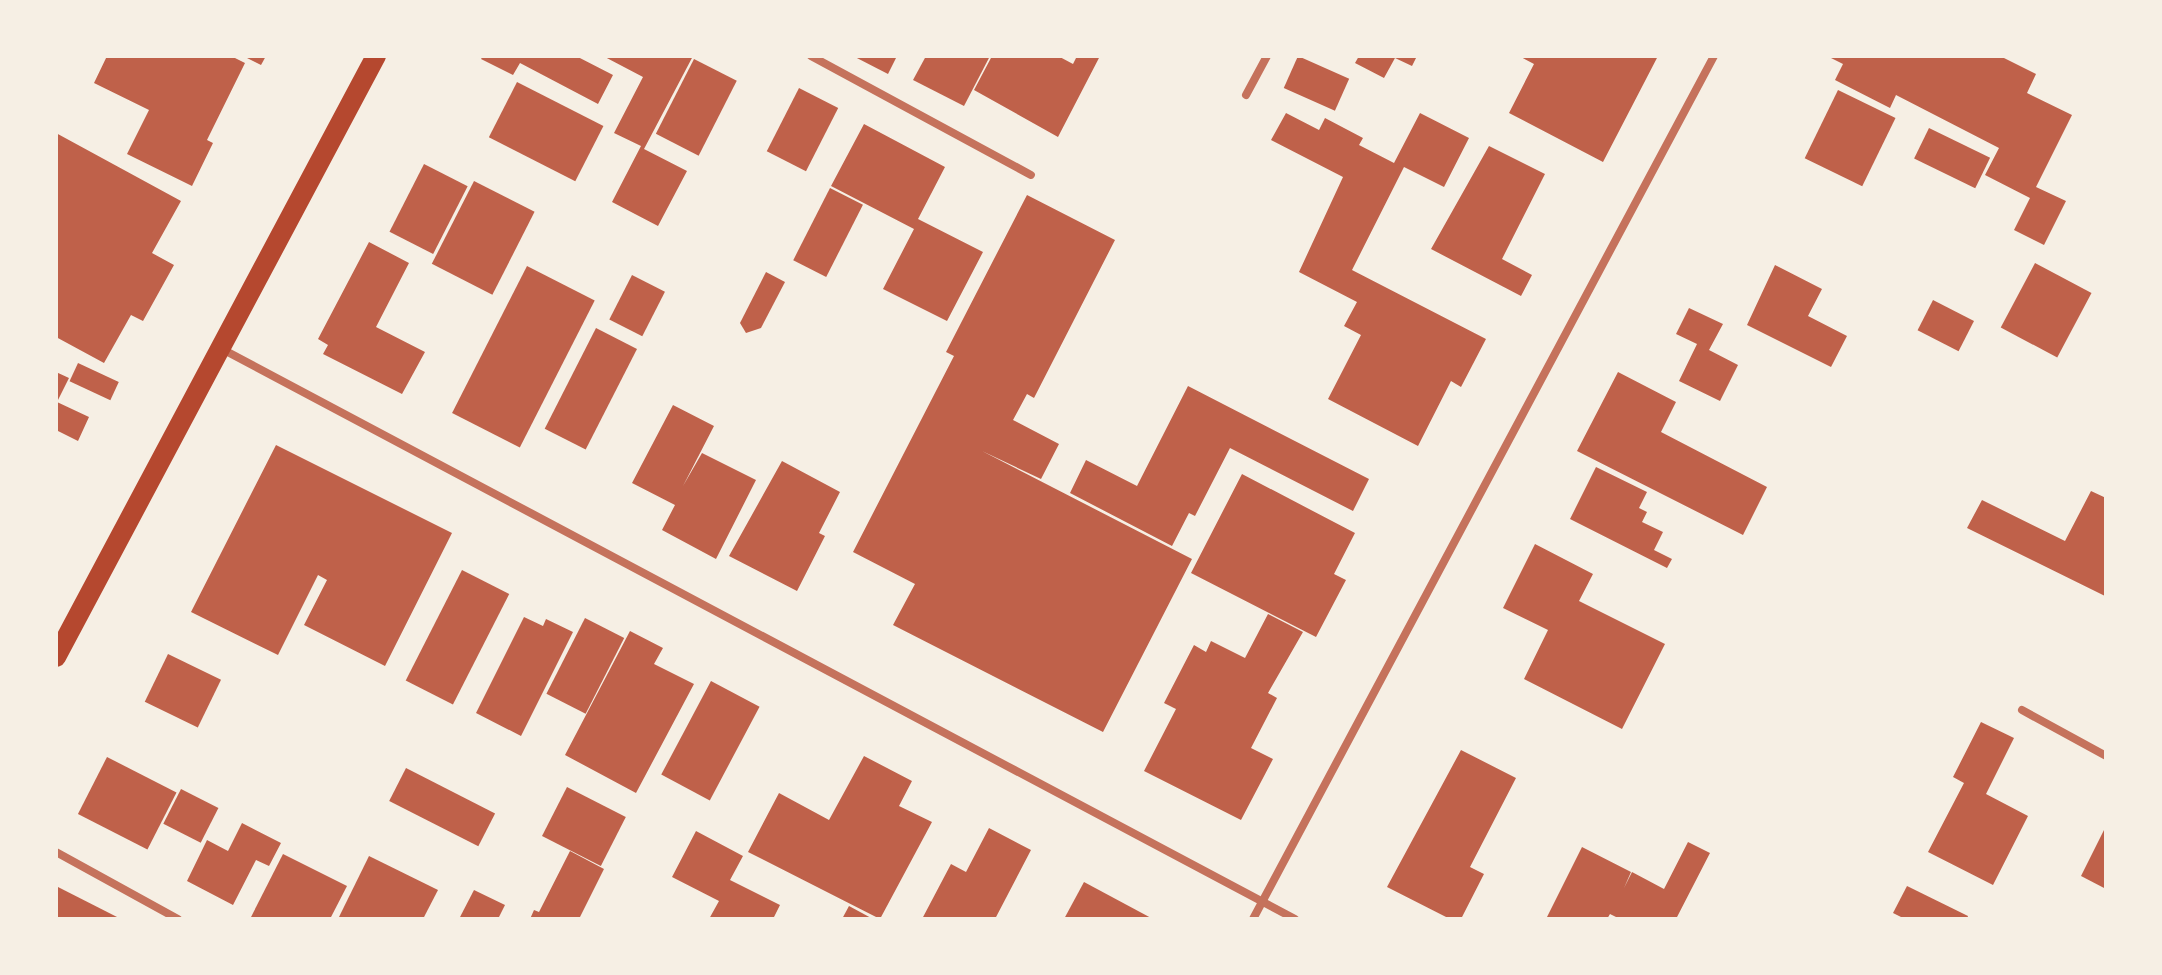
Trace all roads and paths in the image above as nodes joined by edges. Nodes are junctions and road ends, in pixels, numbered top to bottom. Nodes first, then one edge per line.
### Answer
1 (376, 56) edge
2 (811, 56) edge
3 (1267, 56) edge
4 (1714, 56) edge
5 (1246, 95) dead end
6 (1031, 175) dead end
7 (221, 349) junction
8 (56, 657) edge
9 (2022, 710) dead end
10 (2106, 756) edge
11 (56, 852) edge
12 (1262, 902) junction
13 (178, 919) edge
14 (1253, 919) edge
15 (1295, 919) edge

1 - 7 main road
2 - 6 street
3 - 5 street
4 - 12 street
7 - 8 main road
7 - 12 street
9 - 10 street
11 - 13 street
12 - 14 street
12 - 15 street

